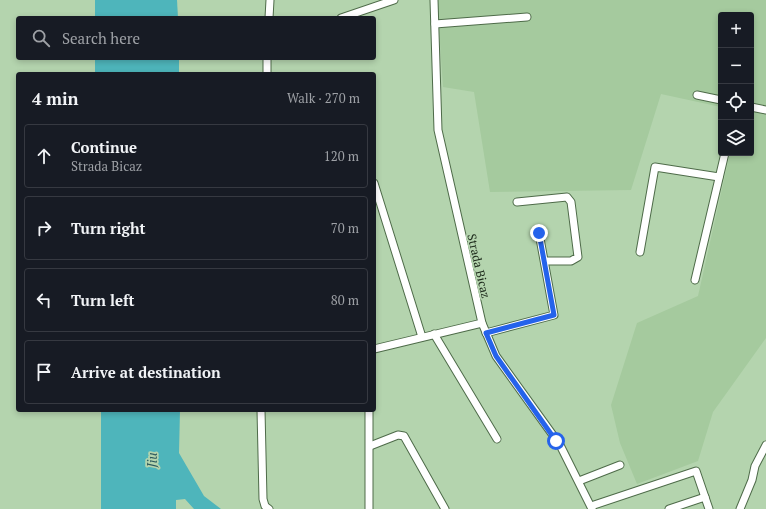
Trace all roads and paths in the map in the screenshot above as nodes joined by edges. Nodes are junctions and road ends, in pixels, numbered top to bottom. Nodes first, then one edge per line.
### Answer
1 (270, 0) edge
2 (394, 0) edge
3 (434, 0) edge
4 (269, 16) edge
5 (347, 16) edge
6 (527, 17) dead end
7 (435, 24) junction
8 (267, 60) edge
9 (267, 72) edge
10 (697, 94) dead end
11 (718, 99) edge
12 (754, 108) edge
13 (766, 110) edge
14 (724, 156) edge
15 (718, 177) junction
16 (376, 189) edge
17 (517, 202) dead end
18 (539, 233) dead end
19 (640, 252) dead end
20 (545, 261) junction
21 (695, 280) dead end
22 (482, 323) junction
23 (486, 333) junction
24 (434, 334) junction
25 (422, 337) junction
26 (376, 348) edge
27 (261, 412) edge
28 (369, 412) edge
29 (497, 439) dead end
30 (766, 445) edge
31 (370, 446) junction
32 (620, 465) dead end
33 (579, 481) junction
34 (705, 497) junction
35 (591, 508) edge
36 (269, 509) edge
37 (369, 509) edge
38 (444, 509) edge
39 (669, 509) edge
40 (709, 509) edge
41 (740, 509) edge

1 - 4 street
2 - 5 street
3 - 7 street, Strada Bicaz
6 - 7 street
7 - 22 street, Strada Bicaz
8 - 9 street
10 - 11 street
12 - 13 street
14 - 15 street
15 - 19 street
15 - 21 street
16 - 25 street
17 - 20 street
18 - 20 street
20 - 23 street
22 - 23 street, Strada Bicaz
22 - 24 street
23 - 33 street, Strada Bicaz
24 - 25 street
24 - 29 street
25 - 26 street
27 - 36 street
28 - 31 street
30 - 41 street
31 - 37 street
31 - 38 street
32 - 33 street
33 - 35 street, Strada Bicaz
34 - 35 street
34 - 39 street
34 - 40 street

